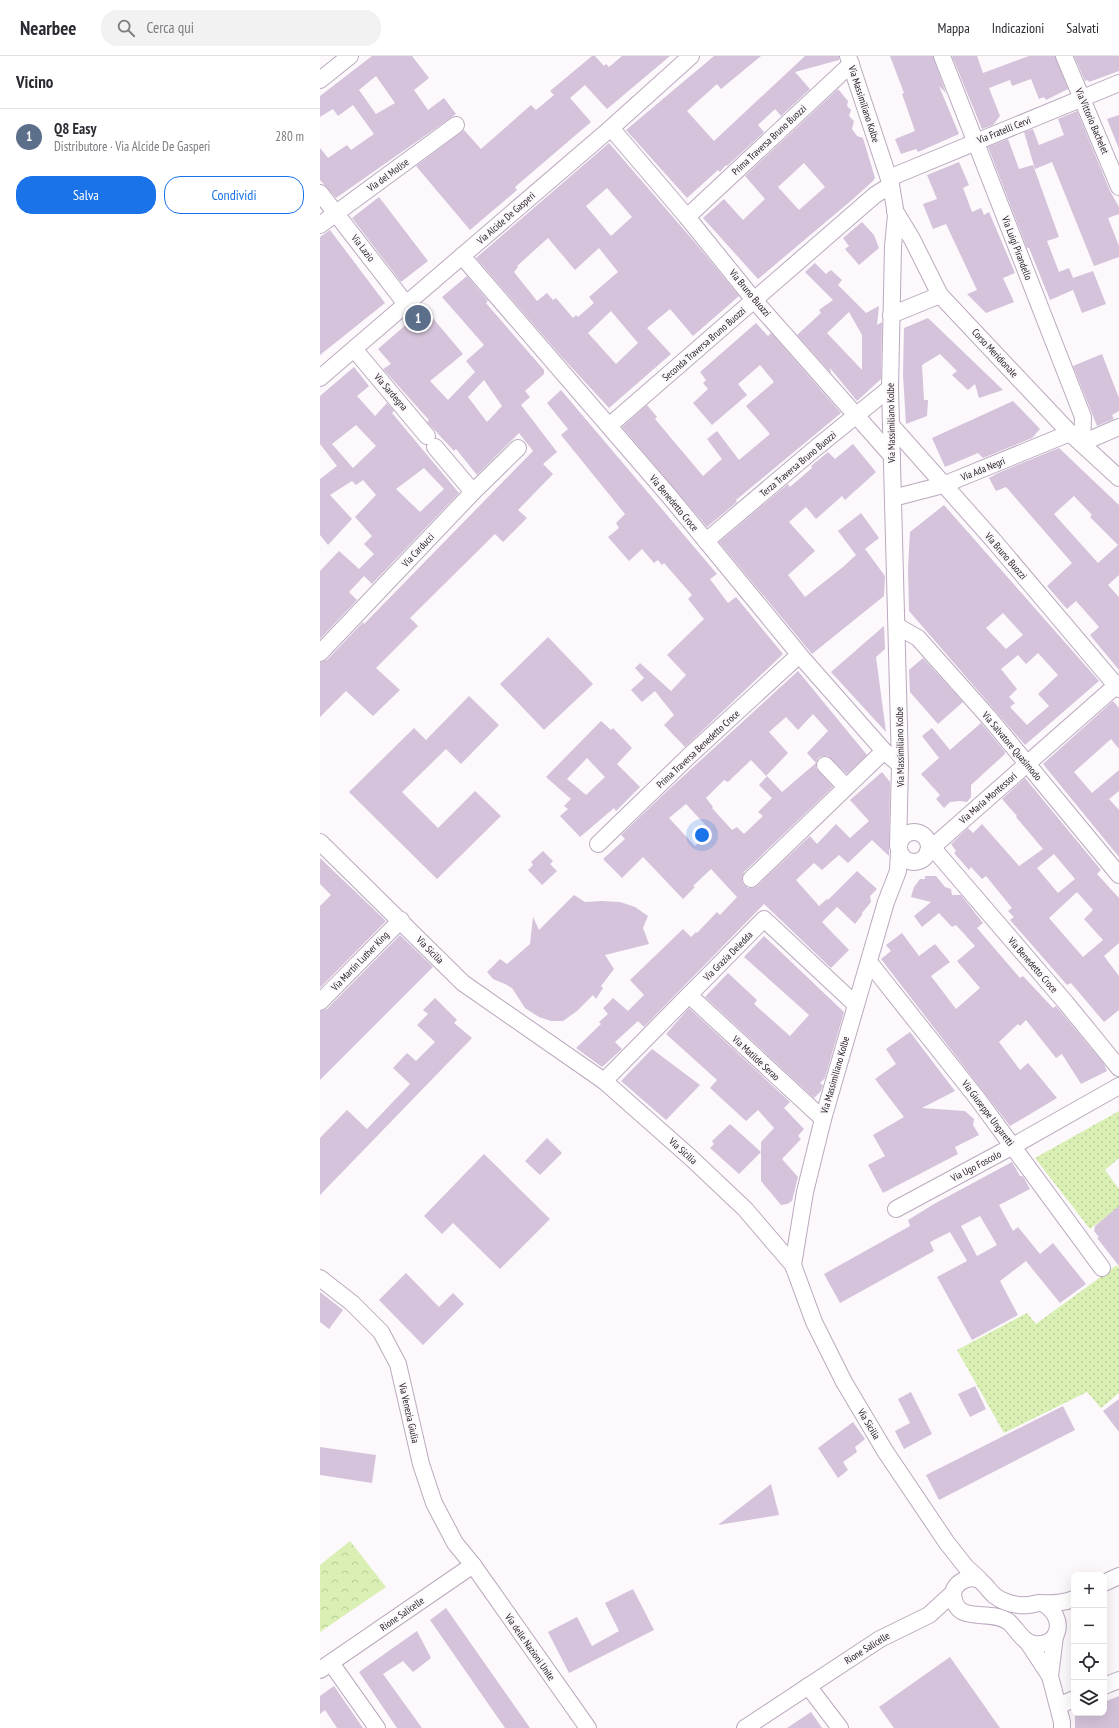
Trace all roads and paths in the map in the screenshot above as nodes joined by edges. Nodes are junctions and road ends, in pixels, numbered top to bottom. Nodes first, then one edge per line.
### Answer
1 (350, 56) edge
2 (691, 56) edge
3 (942, 56) edge
4 (1064, 56) edge
5 (849, 60) edge
6 (320, 80) edge
7 (1119, 83) edge
8 (1082, 98) junction
9 (456, 125) dead end
10 (611, 128) junction
11 (976, 142) junction
12 (890, 182) junction
13 (1119, 186) edge
14 (320, 193) edge
15 (336, 213) junction
16 (896, 213) junction
17 (687, 217) junction
18 (320, 224) edge
19 (462, 256) junction
20 (940, 295) junction
21 (754, 300) junction
22 (406, 304) junction
23 (891, 315) junction
24 (354, 349) junction
25 (320, 378) edge
26 (890, 388) junction
27 (856, 416) junction
28 (891, 425) junction
29 (609, 426) junction
30 (1119, 427) edge
31 (1076, 438) junction
32 (518, 448) dead end
33 (892, 456) junction
34 (1119, 478) edge
35 (943, 485) junction
36 (473, 492) junction
37 (893, 498) junction
38 (706, 541) junction
39 (897, 626) junction
40 (320, 653) edge
41 (799, 655) junction
42 (1118, 686) edge
43 (884, 751) junction
44 (1027, 764) junction
45 (825, 765) dead end
46 (900, 765) junction
47 (846, 787) junction
48 (901, 798) junction
49 (921, 834) junction
50 (598, 844) dead end
51 (321, 845) edge
52 (899, 849) junction
53 (928, 852) junction
54 (1119, 875) edge
55 (751, 879) dead end
56 (892, 889) junction
57 (400, 920) junction
58 (869, 962) junction
59 (689, 995) junction
60 (320, 1002) edge
61 (855, 1004) junction
62 (1119, 1068) edge
63 (604, 1081) junction
64 (1119, 1086) edge
65 (823, 1120) junction
66 (1013, 1146) junction
67 (896, 1209) dead end
68 (794, 1265) junction
69 (1102, 1268) dead end
70 (320, 1278) edge
71 (947, 1543) junction
72 (473, 1565) junction
73 (1119, 1576) edge
74 (978, 1579) junction
75 (1107, 1582) edge
76 (954, 1590) junction
77 (1071, 1600) edge
78 (1044, 1604) junction
79 (1073, 1608) edge
80 (928, 1615) junction
81 (970, 1615) junction
82 (1056, 1631) junction
83 (1027, 1641) junction
84 (325, 1667) edge
85 (1050, 1676) junction
86 (1119, 1680) edge
87 (1107, 1685) edge
88 (808, 1686) junction
89 (1071, 1700) edge
90 (1058, 1706) junction
91 (581, 1726) edge
92 (377, 1728) edge
93 (745, 1728) edge
94 (840, 1728) edge
95 (1062, 1728) edge

1 - 6 street
2 - 10 street, Via Alcide De Gasperi
3 - 11 street, Via Luigi Pirandello
4 - 8 street, Via Vittorio Bachelet
5 - 12 street, Via Massimiliano Kolbe
5 - 17 street, Prima Traversa Bruno Buozzi
7 - 8 street, Via Fratelli Cervi
8 - 11 street, Via Fratelli Cervi
8 - 13 street, Via Vittorio Bachelet
9 - 15 street, Via del Molise
10 - 17 street, Via Bruno Buozzi
10 - 19 street, Via Alcide De Gasperi
11 - 12 street, Via Fratelli Cervi
11 - 31 street, Via Luigi Pirandello
12 - 16 street, Via Massimiliano Kolbe
12 - 21 street, Seconda Traversa Bruno Buozzi
14 - 15 street, Via Lazio
15 - 18 street, Via del Molise
15 - 22 street, Via Lazio
16 - 20 street, Corso Meridionale
16 - 23 street, Via Massimiliano Kolbe
17 - 21 street, Via Bruno Buozzi
19 - 22 street, Via Alcide De Gasperi
19 - 29 street, Via Benedetto Croce
20 - 23 street
20 - 31 street, Corso Meridionale
21 - 27 street, Via Bruno Buozzi
21 - 29 street, Seconda Traversa Bruno Buozzi
22 - 24 street, Via Alcide De Gasperi
23 - 26 street, Via Massimiliano Kolbe
24 - 25 street, Via Alcide De Gasperi
24 - 36 street, Via Sardegna
26 - 27 street, Terza Traversa Bruno Buozzi
26 - 28 street, Via Massimiliano Kolbe
27 - 33 street, Via Bruno Buozzi
27 - 38 street, Terza Traversa Bruno Buozzi
28 - 33 street, Via Massimiliano Kolbe
28 - 35 street, Via Bruno Buozzi
29 - 38 street, Via Benedetto Croce
30 - 31 street, Via Ada Negri
31 - 34 street, Corso Meridionale
31 - 35 street, Via Ada Negri
32 - 36 street, Via Carducci
33 - 37 street, Via Massimiliano Kolbe
35 - 37 street, Via Ada Negri
35 - 42 street, Via Bruno Buozzi
36 - 40 street, Via Carducci
37 - 39 street, Via Massimiliano Kolbe
38 - 41 street, Via Benedetto Croce
39 - 44 street, Via Salvatore Quasimodo
39 - 46 street, Via Massimiliano Kolbe
41 - 43 street, Via Benedetto Croce
41 - 50 street, Prima Traversa Benedetto Croce
42 - 44 street, Via Maria Montessori
43 - 46 street, Via Benedetto Croce
43 - 47 street
44 - 53 street, Via Maria Montessori
44 - 54 street, Via Salvatore Quasimodo
45 - 47 street
46 - 48 street, Via Massimiliano Kolbe
47 - 55 street
48 - 49 street, Via Massimiliano Kolbe
48 - 52 street, Via Massimiliano Kolbe
49 - 52 street
49 - 53 street, Via Massimiliano Kolbe
51 - 57 street, Via Sicilia
52 - 53 street
52 - 56 street, Via Massimiliano Kolbe
53 - 56 street, Via Massimiliano Kolbe
53 - 62 street, Via Benedetto Croce
56 - 58 street, Via Massimiliano Kolbe
57 - 60 street, Via Martin Luther King
57 - 63 street, Via Sicilia
58 - 61 street, Via Massimiliano Kolbe
58 - 66 street, Via Giuseppe Ungaretti
59 - 61 street, Via Grazia Deledda
59 - 63 street, Via Grazia Deledda
59 - 65 street, Via Matilde Serao
61 - 65 street, Via Massimiliano Kolbe
63 - 68 street, Via Sicilia
64 - 66 street, Via Ugo Foscolo
65 - 68 street, Via Massimiliano Kolbe
66 - 67 street, Via Ugo Foscolo
66 - 69 street, Via Giuseppe Ungaretti
68 - 71 street, Via Sicilia
70 - 72 street, Via Venezia Giulia
71 - 74 street, Via Sicilia
71 - 76 street, Via Sicilia
72 - 84 street, Rione Salicelle
72 - 91 street, Via delle Nazioni Unite
73 - 75 street
74 - 76 street, Rione Salicelle
74 - 78 street, Via Sicilia
76 - 80 street, Rione Salicelle
76 - 81 street
77 - 78 street, Via Sicilia
78 - 82 street
79 - 82 street
80 - 81 street, Rione Salicelle
80 - 88 street, Rione Salicelle
81 - 83 street, Rione Salicelle
82 - 83 street
82 - 85 street
83 - 85 street, Rione Salicelle
84 - 92 street, Rione Salicelle
85 - 90 street
86 - 87 street
88 - 93 street, Rione Salicelle
88 - 94 street
89 - 90 street
90 - 95 street

